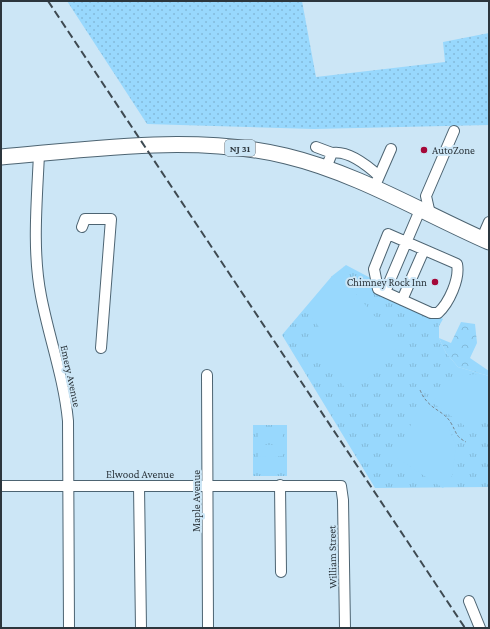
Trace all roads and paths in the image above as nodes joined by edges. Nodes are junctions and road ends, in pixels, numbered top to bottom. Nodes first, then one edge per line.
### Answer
1 (454, 131) dead end
2 (316, 147) dead end
3 (391, 149) dead end
4 (332, 153) junction
5 (38, 154) junction
6 (1, 157) edge
7 (326, 168) junction
8 (376, 182) junction
9 (422, 206) junction
10 (489, 222) edge
11 (82, 228) dead end
12 (486, 240) edge
13 (406, 241) junction
14 (424, 250) junction
15 (385, 292) junction
16 (402, 300) junction
17 (102, 348) dead end
18 (207, 375) dead end
19 (420, 390) dead end
20 (466, 442) dead end
21 (68, 485) junction
22 (280, 485) junction
23 (1, 486) edge
24 (139, 486) junction
25 (208, 486) junction
26 (341, 486) joint
27 (281, 572) dead end
28 (470, 601) dead end
29 (69, 628) edge
30 (141, 628) edge
31 (208, 628) edge
32 (345, 628) edge
33 (480, 628) edge

1 - 9 street
2 - 4 street
3 - 8 street
4 - 7 street
4 - 8 street
5 - 6 highway, NJ 31
5 - 7 highway, NJ 31
5 - 21 street, Emery Avenue
7 - 8 highway, NJ 31
8 - 9 highway, NJ 31
9 - 12 highway, NJ 31
9 - 13 street
10 - 12 street
11 - 17 street
13 - 14 street
13 - 15 street
13 - 15 street
14 - 16 street
14 - 16 street
15 - 16 street
18 - 25 street, Maple Avenue
19 - 20 path
21 - 23 street, Elwood Avenue
21 - 24 street, Elwood Avenue
21 - 29 street, Emery Avenue
22 - 25 street, Elwood Avenue
22 - 26 street, Elwood Avenue
22 - 27 street
24 - 25 street, Elwood Avenue
24 - 30 street
25 - 31 street, Maple Avenue
26 - 32 street, William Street
28 - 33 street

